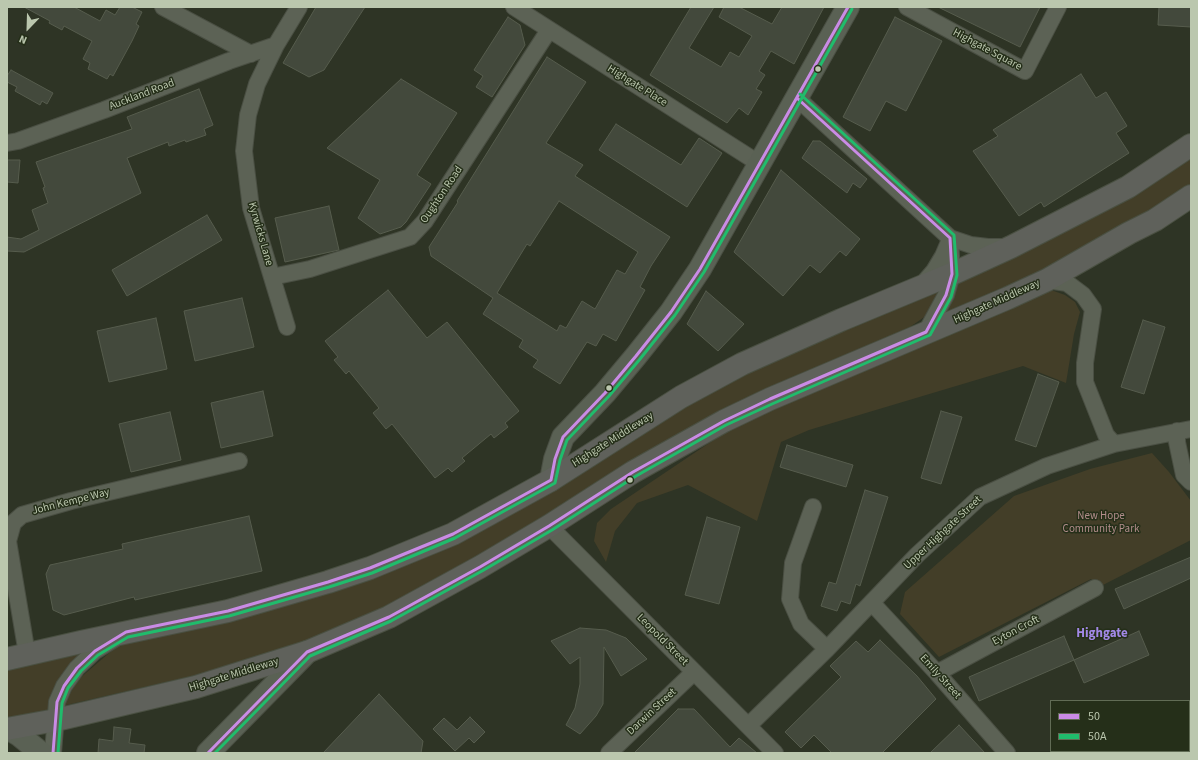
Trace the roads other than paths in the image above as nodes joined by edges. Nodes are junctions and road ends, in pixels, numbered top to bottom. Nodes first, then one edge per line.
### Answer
1 (163, 7) edge
2 (299, 7) edge
3 (514, 7) edge
4 (848, 7) edge
5 (907, 7) edge
6 (1058, 7) edge
7 (549, 30) junction
8 (276, 45) junction
9 (251, 54) junction
10 (797, 98) junction
11 (7, 143) edge
12 (1191, 145) edge
13 (760, 164) junction
14 (1191, 196) edge
15 (950, 238) junction
16 (1011, 247) junction
17 (952, 274) junction
18 (272, 277) junction
19 (1048, 280) junction
20 (920, 287) junction
21 (287, 327) dead end
22 (926, 332) junction
23 (1184, 430) edge
24 (1114, 444) junction
25 (239, 461) dead end
26 (551, 480) junction
27 (1191, 482) edge
28 (813, 507) dead end
29 (549, 526) junction
30 (1095, 588) dead end
31 (872, 603) junction
32 (126, 632) junction
33 (827, 649) junction
34 (307, 652) junction
35 (17, 657) edge
36 (694, 672) junction
37 (937, 673) junction
38 (56, 720) junction
39 (748, 726) junction
40 (8, 729) edge
41 (40, 753) edge
42 (53, 753) edge
43 (208, 753) edge
44 (609, 753) edge
45 (775, 753) edge
46 (1007, 753) edge

1 - 9 street
2 - 8 street, Kyrwicks Lane
3 - 7 street, Highgate Place
4 - 10 street
5 - 6 street, Highgate Square
7 - 13 street, Highgate Place
7 - 18 street, Oughton Road
8 - 9 street, Auckland Road
8 - 18 street, Kyrwicks Lane
9 - 11 street, Auckland Road
10 - 13 street
10 - 15 street
12 - 16 highway, Highgate Middleway
13 - 26 street
14 - 19 highway, Highgate Middleway
15 - 16 street
15 - 17 street
15 - 20 street
16 - 17 highway, Highgate Middleway
17 - 20 highway, Highgate Middleway
17 - 22 street
18 - 21 street, Kyrwicks Lane
19 - 22 highway, Highgate Middleway
19 - 24 street
20 - 26 highway, Highgate Middleway
22 - 29 highway, Highgate Middleway
23 - 24 street, Upper Highgate Street
23 - 27 street
24 - 31 street, Upper Highgate Street
25 - 35 street, John Kempe Way
26 - 32 highway, Highgate Middleway
28 - 33 street
29 - 34 highway, Highgate Middleway
29 - 36 street, Leopold Street
30 - 37 street, Eyton Croft
31 - 33 street, Upper Highgate Street
31 - 37 street, Emily Street
32 - 35 highway, Highgate Middleway
32 - 38 street
33 - 39 street, Upper Highgate Street
34 - 38 highway, Highgate Middleway
34 - 43 street
36 - 39 street, Leopold Street
36 - 44 street, Darwin Street
37 - 46 street, Emily Street
38 - 40 highway, Highgate Middleway
38 - 42 street
39 - 45 street, Leopold Street
40 - 41 street

